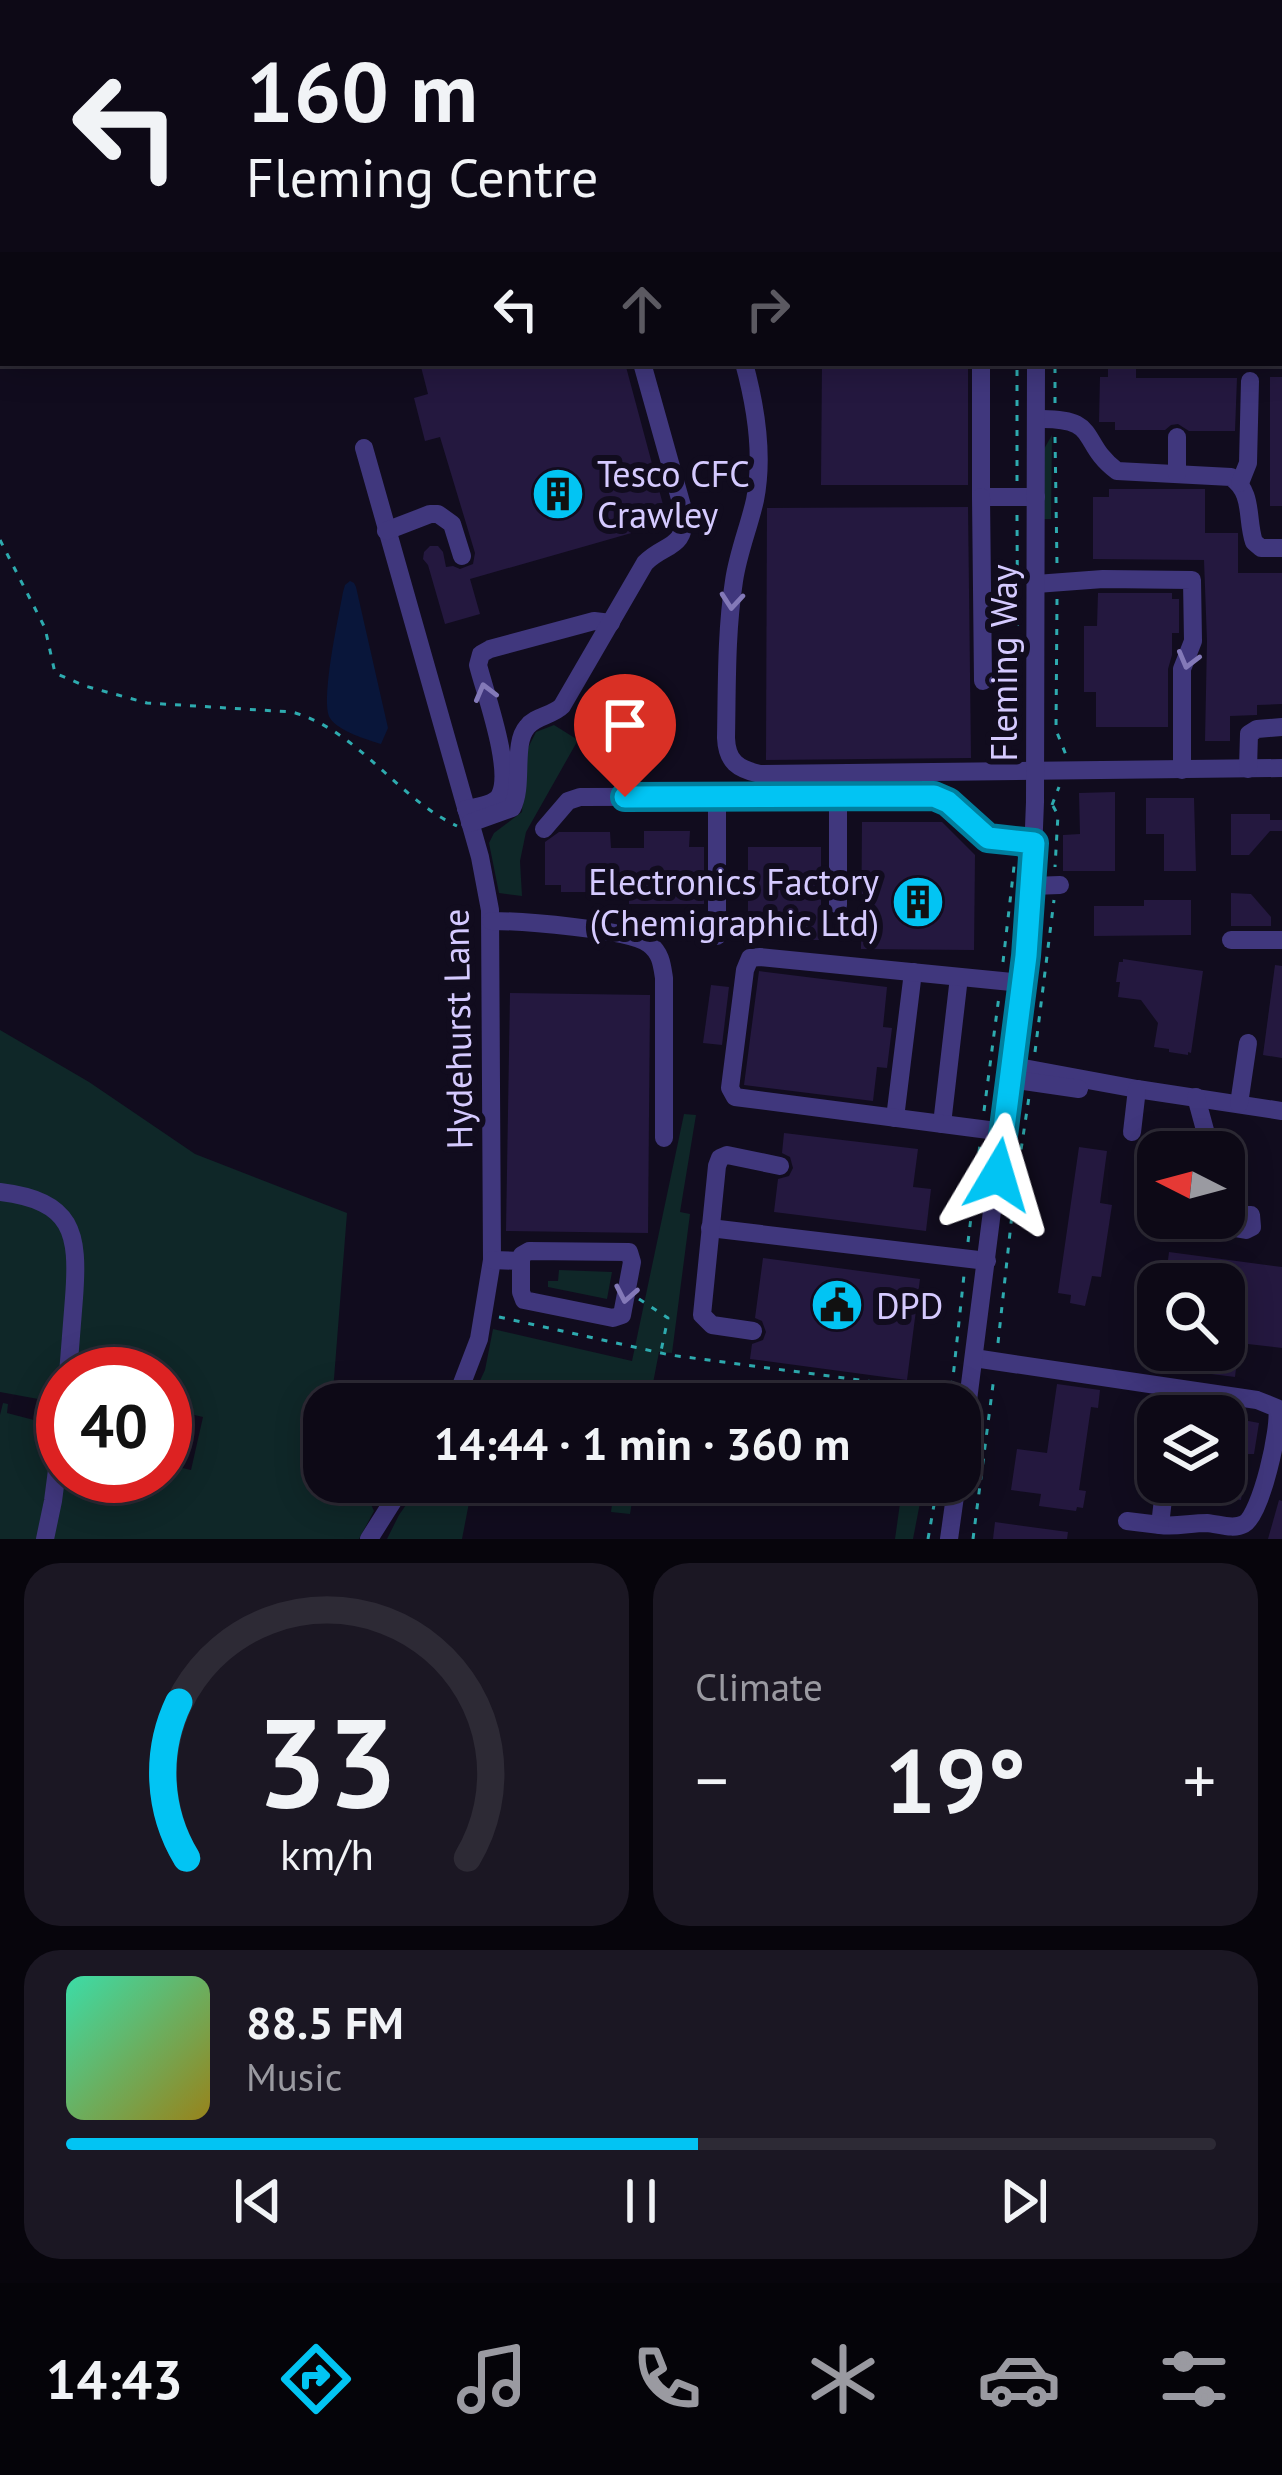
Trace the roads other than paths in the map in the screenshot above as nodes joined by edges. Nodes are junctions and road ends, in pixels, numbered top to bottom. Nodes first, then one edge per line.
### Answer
1 (643, 366) edge
2 (746, 366) edge
3 (981, 366) edge
4 (1036, 366) edge
5 (1250, 381) dead end
6 (1045, 419) junction
7 (1177, 437) dead end
8 (364, 448) dead end
9 (1177, 474) junction
10 (1240, 483) junction
11 (981, 497) junction
12 (1026, 497) junction
13 (386, 531) junction
14 (1282, 548) edge
15 (462, 556) dead end
16 (1036, 584) junction
17 (610, 623) junction
18 (983, 680) dead end
19 (1282, 727) edge
20 (1282, 768) edge
21 (1249, 769) junction
22 (1182, 770) junction
23 (1212, 770) junction
24 (1036, 772) junction
25 (1211, 790) dead end
26 (838, 795) junction
27 (717, 796) junction
28 (468, 816) junction
29 (544, 829) dead end
30 (1034, 843) junction
31 (1058, 885) road end
32 (1032, 886) junction
33 (838, 905) dead end
34 (491, 921) junction
35 (717, 936) dead end
36 (1232, 940) dead end
37 (1282, 940) edge
38 (914, 972) junction
39 (959, 977) junction
40 (1022, 982) junction
41 (1248, 1043) dead end
42 (1011, 1073) junction
43 (1137, 1089) junction
44 (1196, 1097) junction
45 (1239, 1104) junction
46 (1282, 1111) edge
47 (896, 1118) junction
48 (942, 1124) junction
49 (1205, 1131) edge
50 (1004, 1132) junction
51 (1132, 1132) dead end
52 (664, 1138) dead end
53 (780, 1166) dead end
54 (0, 1192) edge
55 (710, 1228) junction
56 (492, 1260) junction
57 (520, 1261) junction
58 (987, 1261) junction
59 (753, 1331) dead end
60 (70, 1347) edge
61 (974, 1358) junction
62 (463, 1383) edge
63 (971, 1383) edge
64 (1177, 1390) junction
65 (1176, 1395) edge
66 (53, 1503) edge
67 (392, 1503) edge
68 (954, 1503) edge
69 (1163, 1503) edge
70 (1127, 1521) dead end
71 (1160, 1525) junction
72 (45, 1539) edge
73 (369, 1539) edge
74 (949, 1539) edge

1 - 17 street
2 -> 24 street
3 - 11 street
4 - 6 street, Fleming Way
5 - 10 street
6 - 9 street
6 - 12 street, Fleming Way
7 - 9 street
8 - 13 street, Hydehurst Lane
9 - 10 street
10 - 14 street
11 - 12 street
11 - 18 street
12 - 16 street, Fleming Way
13 - 15 street
13 - 28 street, Hydehurst Lane
16 -> 22 street
16 - 24 street, Fleming Way
17 - 28 street
28 -> 17 street
19 - 21 street
20 - 21 street
21 - 23 street
22 - 23 street
22 - 24 street
23 - 25 street
24 - 30 street, Fleming Way
26 - 27 street
26 - 30 street
26 - 33 street
27 - 29 street
27 - 35 street
28 - 34 street, Hydehurst Lane
30 - 32 street, Fleming Way
31 - 32 street
32 - 40 street, Fleming Way
34 - 52 street
34 - 56 street, Hydehurst Lane
36 - 37 street
38 - 39 street
38 - 47 street
38 - 47 street
39 - 40 street
39 - 48 street
40 - 42 street, Fleming Way
41 - 45 street
42 - 43 street
42 - 50 street, Fleming Way
43 - 44 street
43 - 51 street
44 - 45 street
44 - 49 street
45 - 46 street
47 - 48 street
48 - 50 street
50 - 58 street, Fleming Way
53 - 55 street
54 - 60 street
55 - 58 street
55 - 59 street
56 - 57 street
56 - 62 street, Hydehurst Lane
57 -> 57 street
58 - 61 street, Fleming Way
61 - 63 street, Fleming Way
61 - 64 street
64 - 65 street
64 - 71 street
66 - 72 street
67 - 73 street
68 - 74 street
69 - 71 street
70 - 71 street

